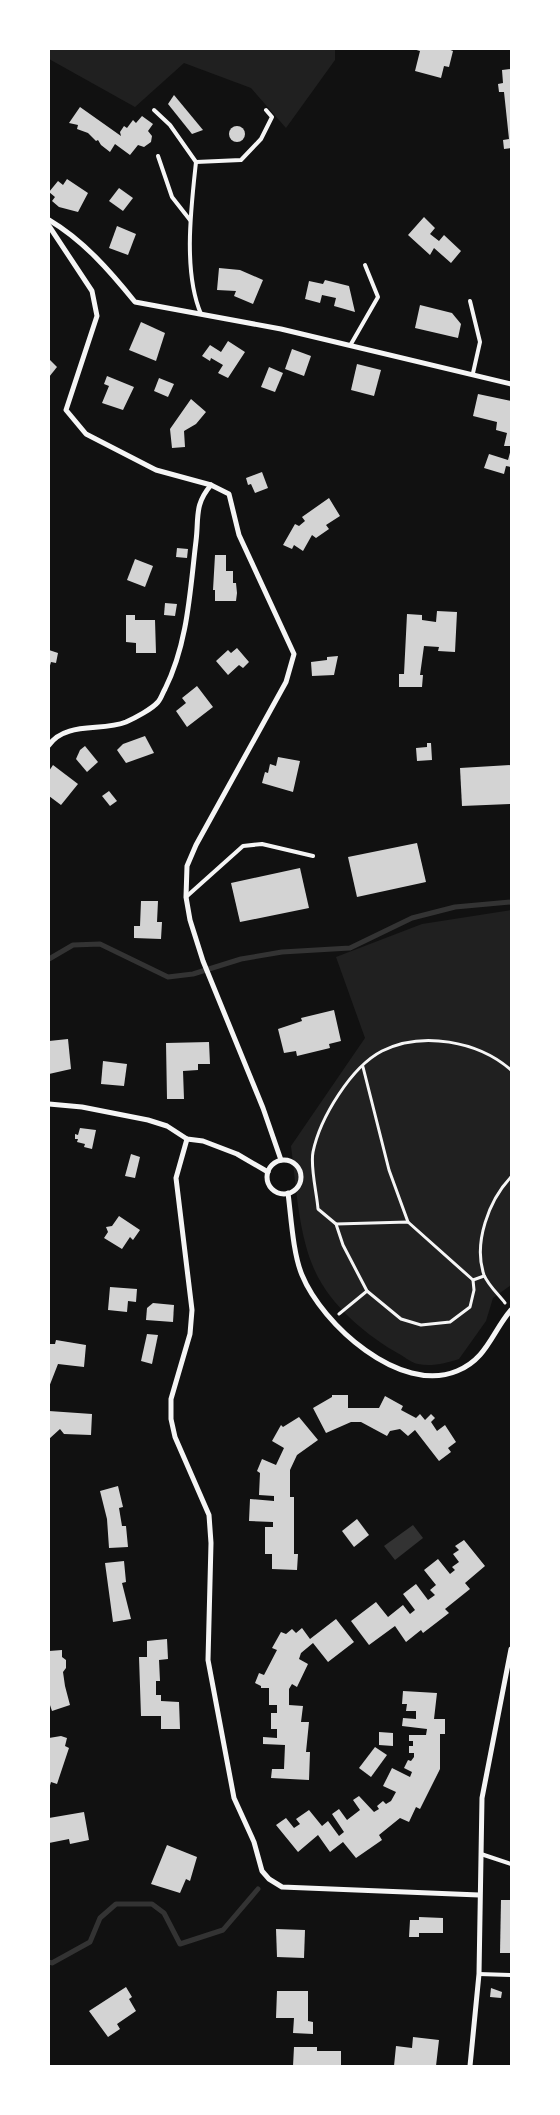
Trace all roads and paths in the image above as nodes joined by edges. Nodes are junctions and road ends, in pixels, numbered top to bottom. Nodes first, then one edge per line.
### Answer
1 (154, 110) dead end
2 (266, 110) dead end
3 (158, 156) dead end
4 (196, 162) junction
5 (49, 220) edge
6 (190, 220) junction
7 (49, 226) edge
8 (364, 265) dead end
9 (470, 301) dead end
10 (201, 314) junction
11 (352, 344) junction
12 (473, 373) junction
13 (511, 384) edge
14 (211, 485) junction
15 (49, 745) edge
16 (314, 856) dead end
17 (186, 897) junction
18 (363, 1067) junction
19 (511, 1070) edge
20 (49, 1104) edge
21 (187, 1139) junction
22 (281, 1160) junction
23 (268, 1172) junction
24 (511, 1177) edge
25 (288, 1193) junction
26 (408, 1222) junction
27 (336, 1224) junction
28 (484, 1276) junction
29 (473, 1280) junction
30 (367, 1291) junction
31 (511, 1311) edge
32 (332, 1319) junction
33 (511, 1649) edge
34 (481, 1854) junction
35 (511, 1864) edge
36 (479, 1895) junction
37 (479, 1974) junction
38 (511, 1975) edge
39 (470, 2066) edge

1 - 4 lane
2 - 4 lane
3 - 6 lane
4 - 6 lane
5 - 10 street
6 - 10 lane
7 - 14 street
8 - 11 lane
9 - 12 lane
10 - 11 street
11 - 12 street
12 - 13 street
14 - 15 street
14 - 17 street
16 - 17 lane
17 - 22 street
18 - 19 path
18 - 26 path
18 - 27 path
20 - 21 street
21 - 23 street
21 - 36 street
22 - 23 street
22 - 25 street
23 - 25 street
24 - 28 path
25 - 32 street
26 - 27 path
26 - 29 path
27 - 30 path
28 - 29 path
28 - 31 path
29 - 30 path
30 - 32 path
31 - 32 street
33 - 34 street
34 - 35 lane
34 - 36 street
36 - 37 street
37 - 38 lane
37 - 39 street

